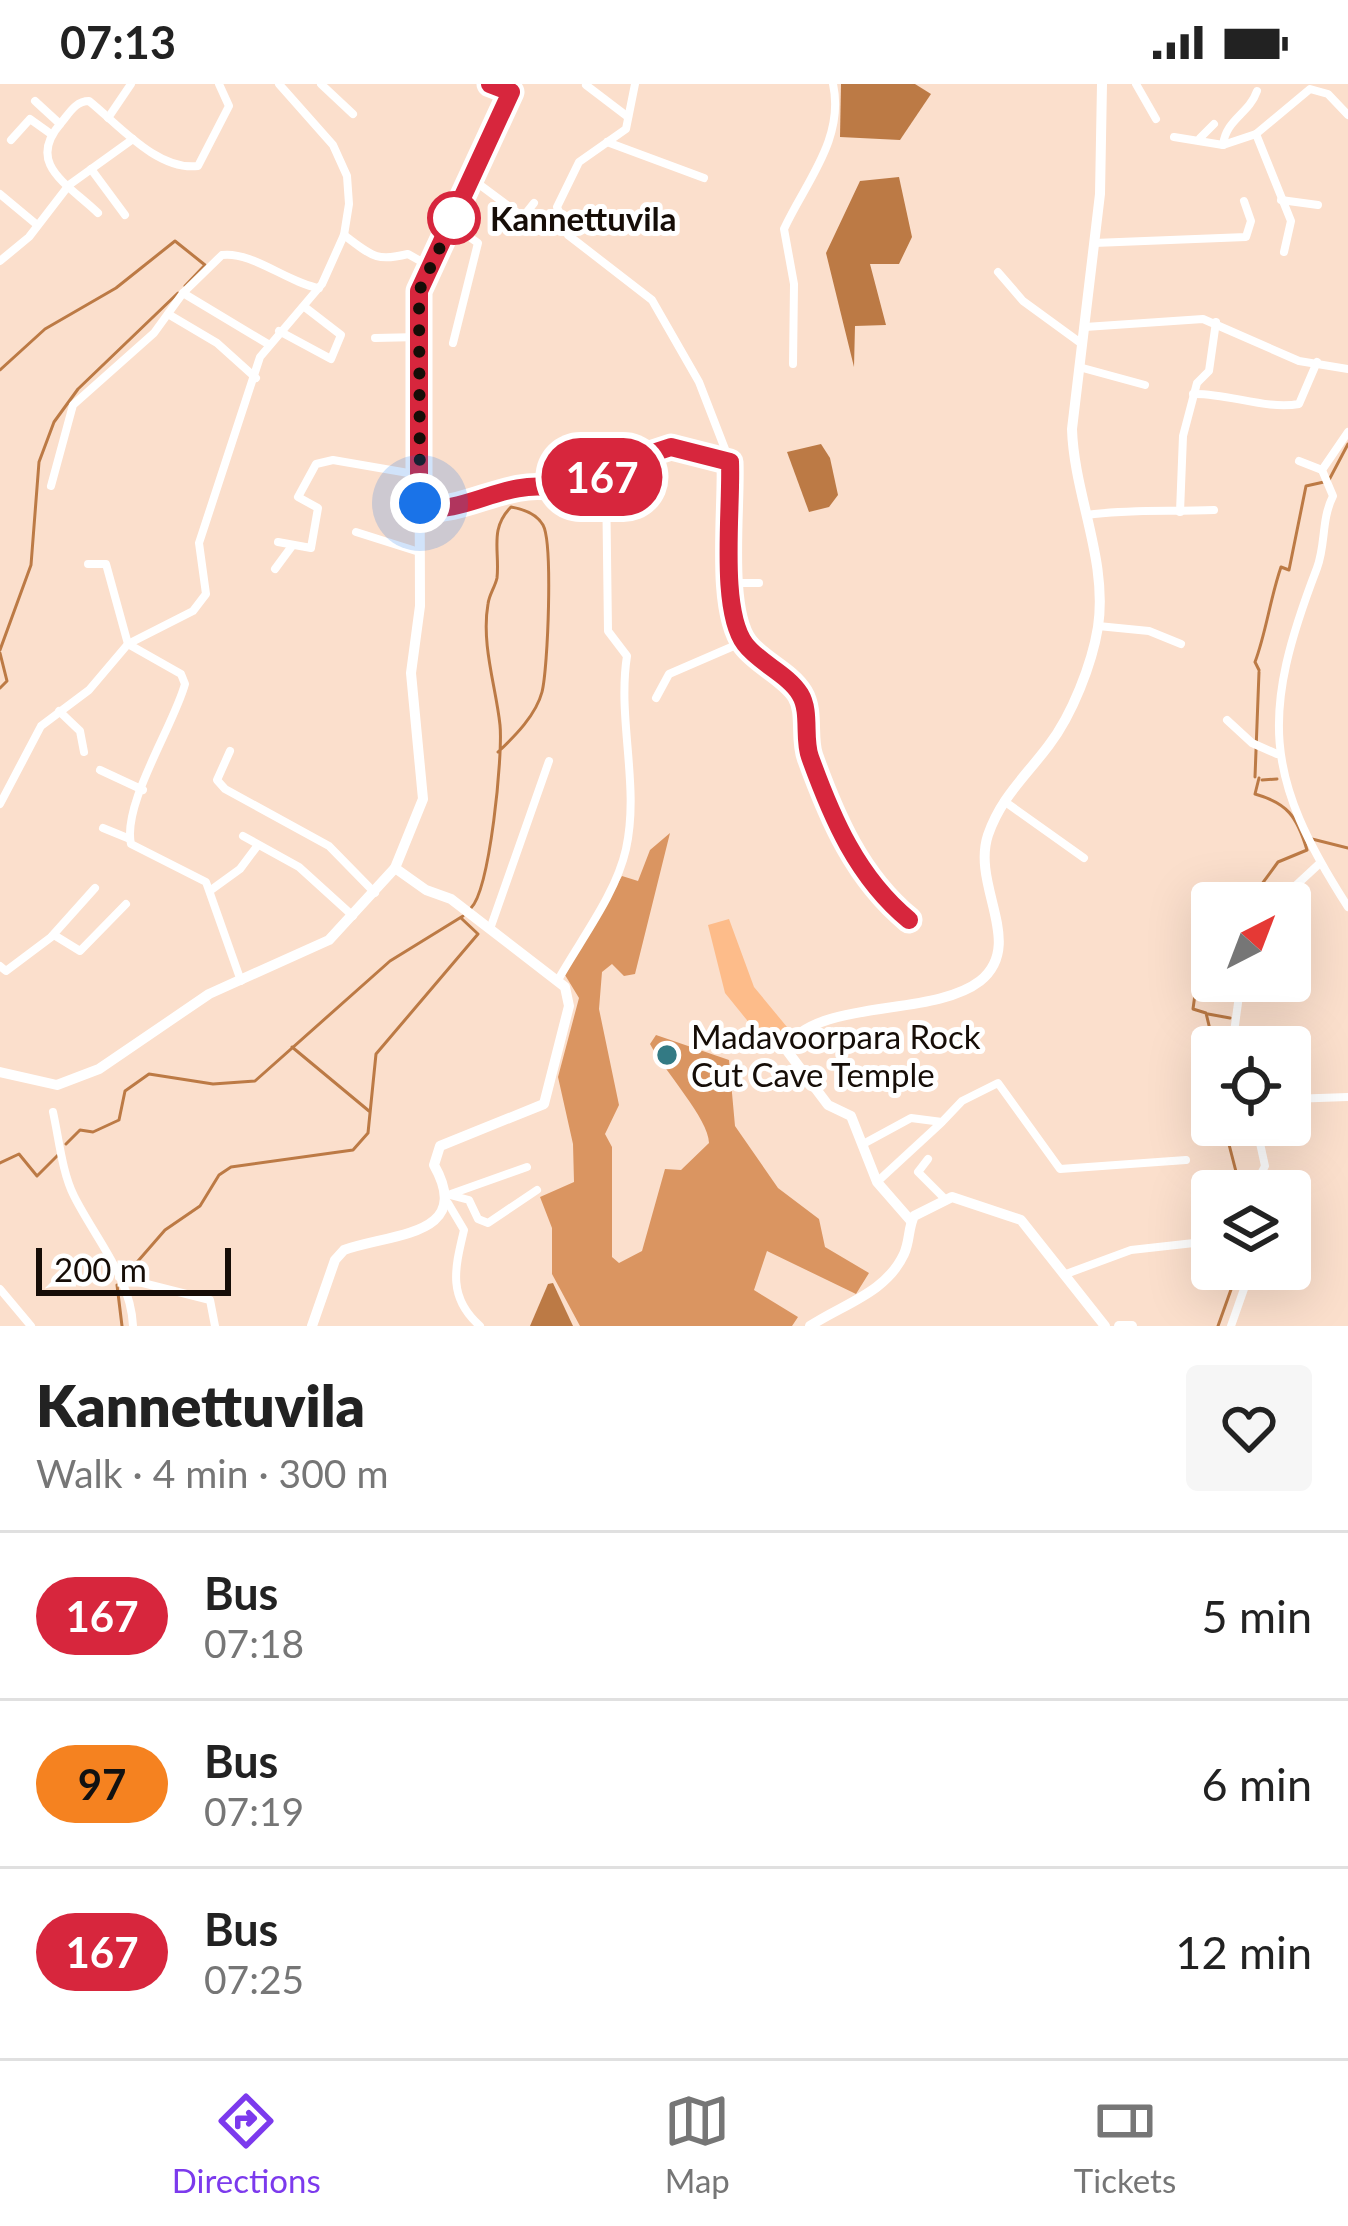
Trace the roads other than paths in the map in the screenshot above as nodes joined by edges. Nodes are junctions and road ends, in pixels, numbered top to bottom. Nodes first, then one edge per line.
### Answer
1 (131, 84) edge
2 (219, 84) edge
3 (279, 84) edge
4 (321, 84) edge
5 (490, 84) edge
6 (635, 84) edge
7 (833, 84) edge
8 (1102, 84) edge
9 (1136, 84) edge
10 (586, 86) edge
11 (513, 88) edge
12 (1257, 91) dead end
13 (34, 100) dead end
14 (353, 114) dead end
15 (1348, 115) edge
16 (628, 117) junction
17 (108, 118) junction
18 (1156, 119) dead end
19 (60, 124) junction
20 (1214, 124) dead end
21 (51, 134) junction
22 (1256, 134) junction
23 (1174, 137) dead end
24 (1200, 138) junction
25 (133, 139) junction
26 (11, 140) dead end
27 (607, 142) junction
28 (1222, 145) junction
29 (91, 169) junction
30 (470, 178) junction
31 (704, 178) dead end
32 (69, 185) junction
33 (0, 194) edge
34 (1281, 200) junction
35 (1244, 201) dead end
36 (534, 203) dead end
37 (1318, 205) dead end
38 (98, 213) dead end
39 (125, 215) dead end
40 (36, 224) junction
41 (451, 224) junction
42 (344, 236) junction
43 (1094, 243) junction
44 (1284, 252) dead end
45 (0, 261) edge
46 (430, 267) junction
47 (998, 272) dead end
48 (319, 288) junction
49 (183, 293) junction
50 (306, 308) junction
51 (168, 314) junction
52 (1216, 322) junction
53 (1085, 327) junction
54 (279, 331) junction
55 (419, 337) junction
56 (375, 338) dead end
57 (453, 343) dead end
58 (268, 344) junction
59 (1082, 344) junction
60 (1317, 362) junction
61 (793, 364) dead end
62 (1079, 367) junction
63 (1348, 369) edge
64 (256, 378) junction
65 (1145, 385) dead end
66 (1193, 394) junction
67 (1348, 432) edge
68 (1299, 461) dead end
69 (730, 462) junction
70 (1322, 470) junction
71 (420, 476) junction
72 (607, 477) junction
73 (52, 486) dead end
74 (1348, 492) edge
75 (1333, 496) junction
76 (419, 509) junction
77 (1214, 510) dead end
78 (1180, 512) junction
79 (1087, 515) junction
80 (356, 532) dead end
81 (278, 542) dead end
82 (292, 546) junction
83 (416, 551) junction
84 (88, 564) dead end
85 (275, 568) dead end
86 (730, 583) junction
87 (759, 583) dead end
88 (1098, 626) junction
89 (743, 642) junction
90 (128, 644) junction
91 (1181, 644) dead end
92 (656, 698) dead end
93 (59, 711) junction
94 (1227, 720) dead end
95 (230, 751) dead end
96 (84, 752) dead end
97 (1277, 754) junction
98 (549, 761) dead end
99 (100, 770) dead end
100 (143, 790) junction
101 (1002, 800) junction
102 (0, 804) edge
103 (103, 828) dead end
104 (243, 836) dead end
105 (130, 839) junction
106 (258, 845) junction
107 (1084, 858) dead end
108 (1318, 864) junction
109 (395, 868) junction
110 (1299, 882) edge
111 (95, 888) dead end
112 (211, 890) junction
113 (376, 894) junction
114 (126, 904) dead end
115 (1348, 907) edge
116 (354, 917) junction
117 (909, 920) dead end
118 (489, 931) junction
119 (51, 937) junction
120 (0, 966) edge
121 (558, 980) junction
122 (242, 983) junction
123 (0, 1072) edge
124 (1348, 1097) edge
125 (1311, 1098) edge
126 (53, 1112) dead end
127 (942, 1122) junction
128 (865, 1143) junction
129 (928, 1159) dead end
130 (1186, 1160) dead end
131 (526, 1167) dead end
132 (877, 1182) junction
133 (537, 1190) dead end
134 (449, 1199) junction
135 (944, 1199) junction
136 (910, 1221) junction
137 (1191, 1243) edge
138 (1066, 1274) junction
139 (118, 1277) junction
140 (0, 1288) edge
141 (1244, 1290) edge
142 (31, 1326) edge
143 (133, 1326) edge
144 (215, 1326) edge
145 (312, 1326) edge
146 (480, 1326) edge
147 (811, 1326) edge
148 (1105, 1326) edge
149 (1119, 1326) edge
150 (1132, 1326) edge
151 (1231, 1326) edge

1 - 17 street
2 - 25 street
3 - 42 street
4 - 14 street
5 - 11 street
6 - 16 street
7 - 61 street
8 - 43 main road
9 - 18 street
10 - 16 street
11 - 30 main road
12 - 28 street
13 - 19 street
15 - 22 street
16 - 27 street
17 - 19 street
17 - 25 street
19 - 21 street
20 - 24 street
21 - 26 street
21 - 32 street
22 - 28 street
22 - 34 street
23 - 24 street
24 - 28 street
25 - 29 street
27 - 31 street
27 - 69 street
29 - 32 street
29 - 39 street
30 - 36 street
30 - 41 main road
32 - 38 street
32 - 40 street
33 - 40 street
34 - 37 street
34 - 44 street
35 - 43 street
40 - 45 street
41 - 46 main road
41 - 57 street
42 - 46 street
42 - 48 street
43 - 53 main road
46 - 55 main road
47 - 59 street
48 - 49 street
48 - 50 street
49 - 51 street
49 - 58 street
50 - 54 street
50 - 54 street
51 - 64 street
51 - 73 street
52 - 53 street
52 - 60 street
52 - 66 street
53 - 59 main road
54 - 58 street
55 - 56 street
55 - 71 main road
58 - 64 street
59 - 62 main road
60 - 63 street
60 - 66 street
62 - 65 street
62 - 79 main road
64 - 90 street
66 - 78 street
67 - 70 street
68 - 70 street
69 - 72 street
69 - 86 street
70 - 75 street
71 - 76 main road
71 - 82 street
72 - 76 street
72 - 121 street
74 - 75 street
75 - 97 street
76 - 83 main road
77 - 78 street
78 - 79 street
79 - 88 main road
80 - 83 street
81 - 82 street
82 - 85 street
83 - 109 main road
84 - 90 street
86 - 87 street
86 - 89 street
88 - 91 street
88 - 101 main road
89 - 92 street
89 - 117 street
90 - 93 street
90 - 100 street
93 - 96 street
93 - 102 street
94 - 97 street
95 - 113 street
97 - 108 street
98 - 118 street
99 - 100 street
100 - 105 street
101 - 107 street
101 - 128 main road
103 - 105 street
104 - 106 street
105 - 112 street
106 - 112 street
106 - 116 street
108 - 110 street
108 - 115 street
109 - 113 main road
109 - 118 main road
111 - 119 street
112 - 122 street
113 - 116 main road
114 - 119 street
116 - 122 main road
118 - 121 main road
119 - 120 street
121 - 134 main road
122 - 123 main road
124 - 125 street
126 - 139 street
127 - 128 street
127 - 130 street
127 - 132 street
128 - 132 main road
129 - 135 street
131 - 134 street
132 - 136 main road
133 - 134 street
134 - 145 main road
134 - 146 street
135 - 136 main road
135 - 138 main road
136 - 147 main road
137 - 138 street
138 - 148 main road
139 - 143 street
139 - 144 street
140 - 142 street
141 - 151 street
149 - 150 main road

